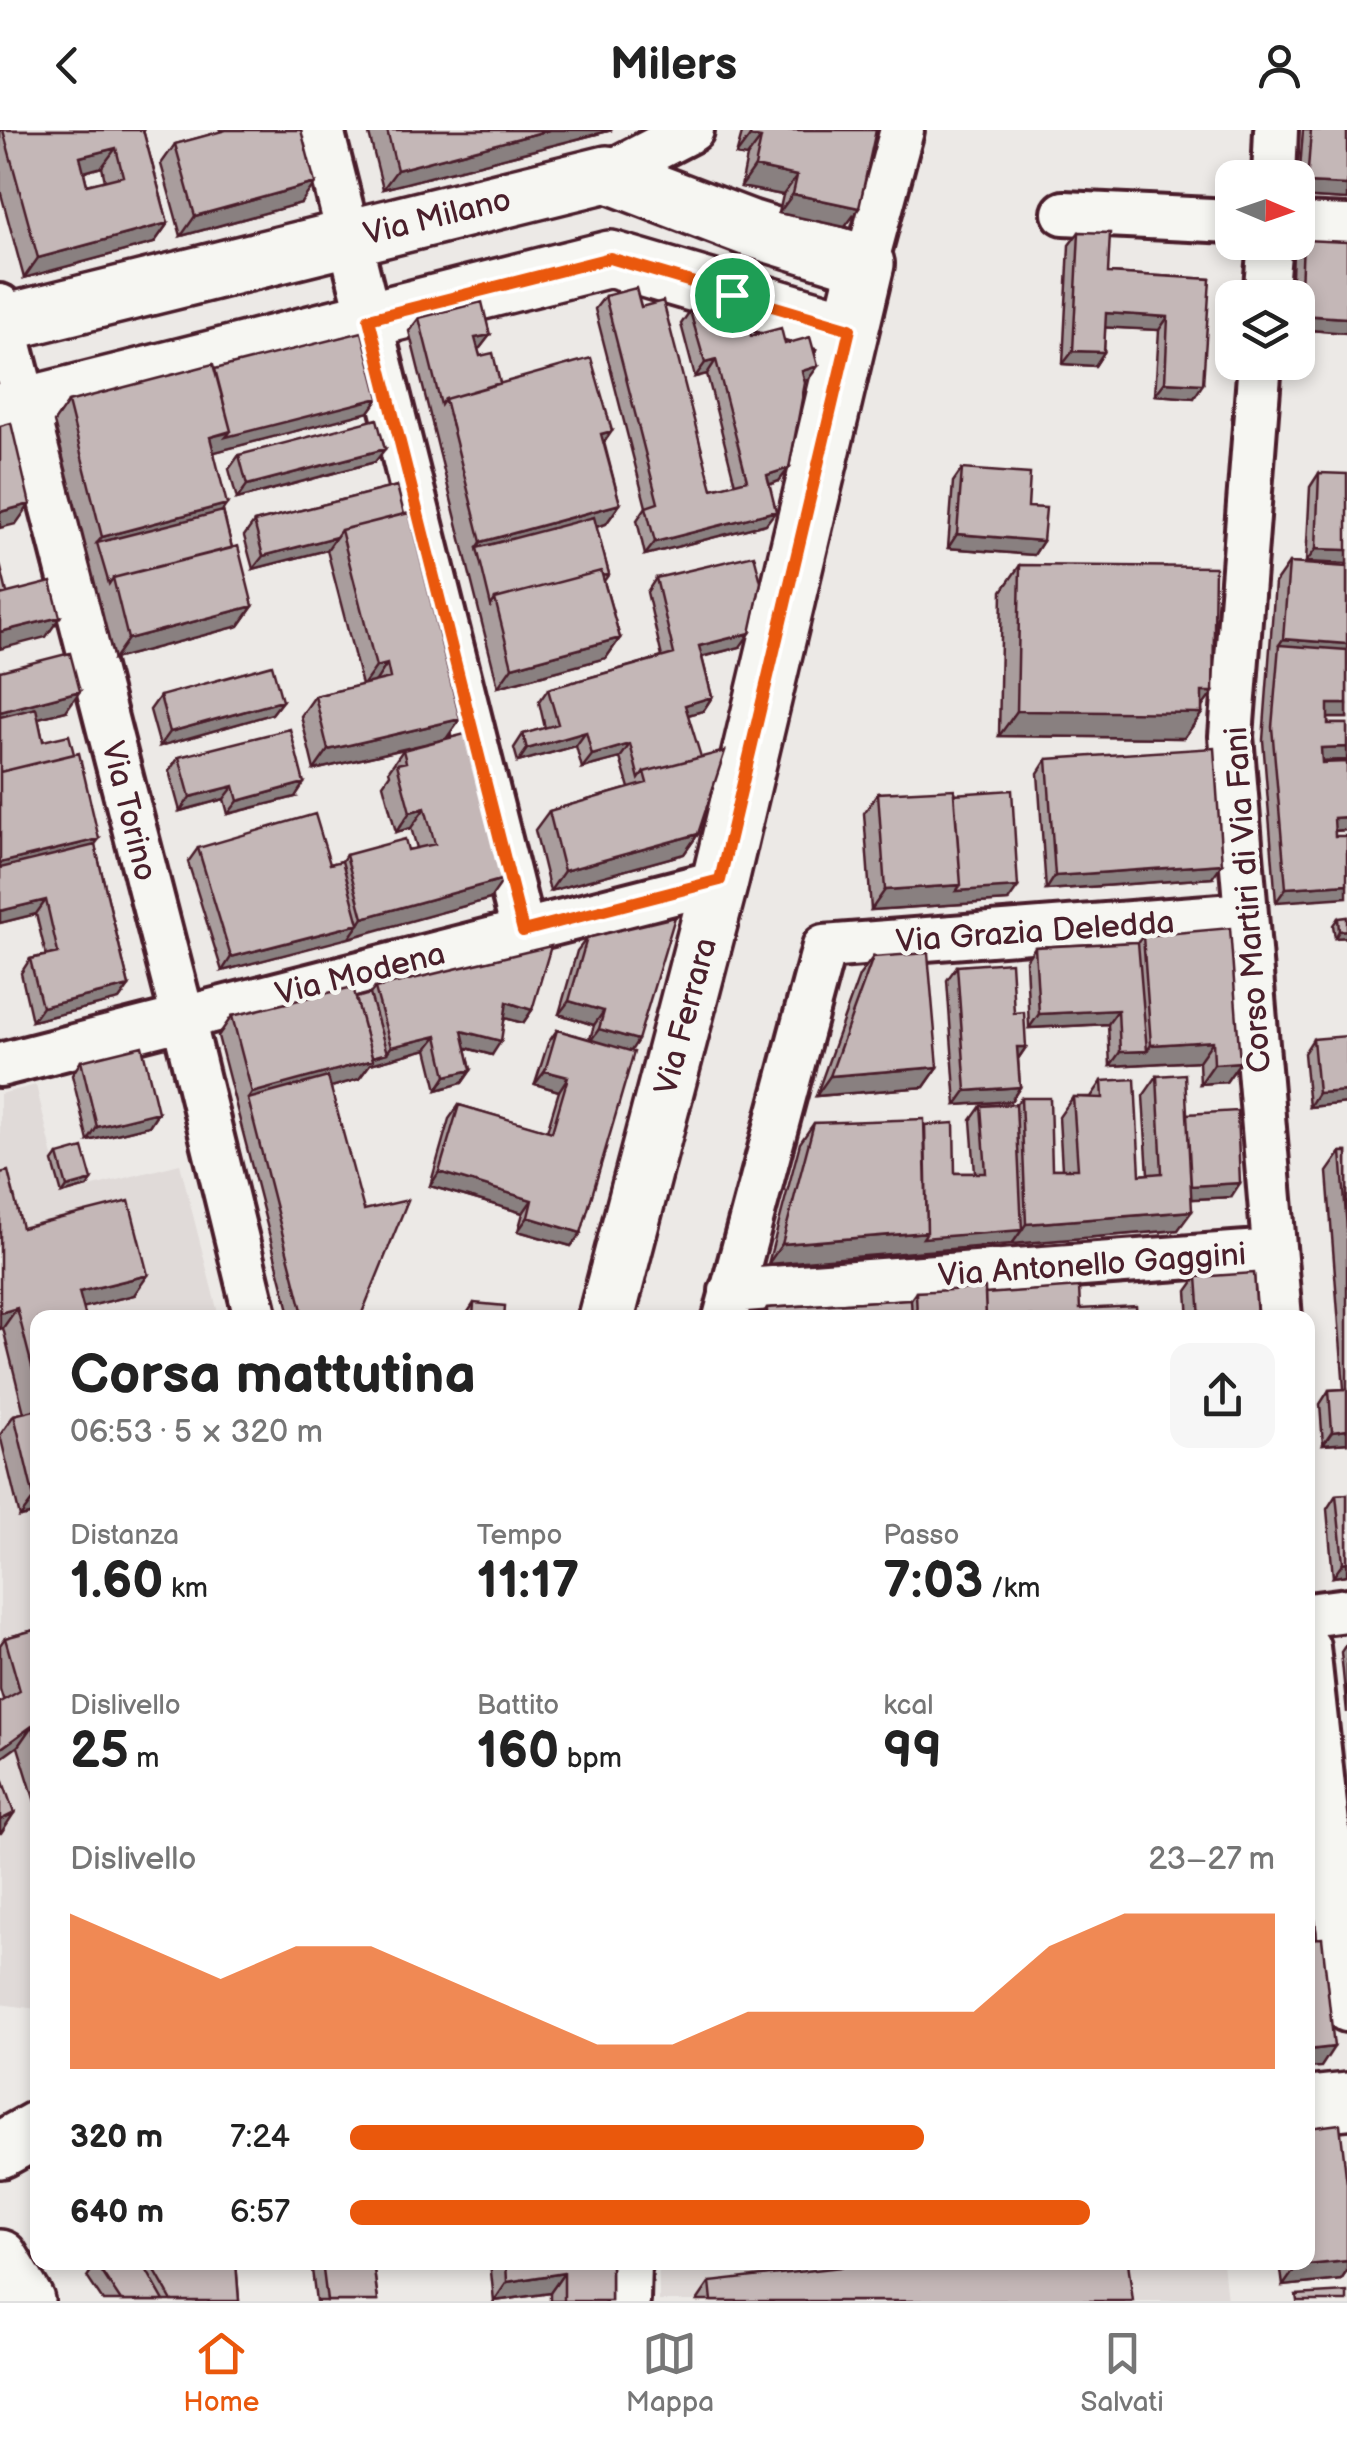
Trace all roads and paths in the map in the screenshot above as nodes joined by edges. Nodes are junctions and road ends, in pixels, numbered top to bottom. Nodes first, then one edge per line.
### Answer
1 (322, 130) edge
2 (902, 130) edge
3 (1276, 130) edge
4 (693, 131) edge
5 (1275, 160) edge
6 (607, 174) junction
7 (1064, 213) dead end
8 (1215, 220) edge
9 (1315, 226) edge
10 (1347, 227) edge
11 (348, 238) junction
12 (866, 264) junction
13 (2, 318) edge
14 (369, 319) junction
15 (850, 329) junction
16 (1259, 380) edge
17 (13, 409) edge
18 (720, 880) junction
19 (1246, 914) junction
20 (523, 931) junction
21 (184, 1018) junction
22 (0, 1065) edge
23 (1274, 1251) junction
24 (728, 1304) edge
25 (254, 1310) edge
26 (608, 1310) edge
27 (1279, 1310) edge
28 (1347, 1610) edge
29 (1315, 1613) edge
30 (1315, 1712) edge
31 (1347, 2010) edge
32 (1347, 2100) edge
33 (1315, 2103) edge
34 (629, 2270) edge
35 (628, 2301) edge

1 - 11 street
2 - 12 street, Via Ferrara
3 - 5 street
4 - 6 street
6 - 11 street, Via Milano
6 - 12 street
7 - 8 street
9 - 10 street
11 - 13 street, Via Milano
11 - 14 street
12 - 15 street, Via Ferrara
13 - 17 street, Via Torino
14 - 15 street
14 - 17 street
14 - 20 street
15 - 18 street, Via Ferrara
16 - 19 street, Corso Martiri di Via Fani
17 - 21 street, Via Torino
18 - 20 street, Via Modena
18 - 26 street, Via Ferrara
19 - 23 street, Corso Martiri di Via Fani
19 - 24 street, Via Grazia Deledda
20 - 21 street, Via Modena
21 - 22 street, Via Modena
21 - 25 street, Via Torino
23 - 24 street, Via Antonello Gaggini
23 - 27 street, Corso Martiri di Via Fani
28 - 29 street
30 - 31 street
32 - 33 street
34 - 35 street

